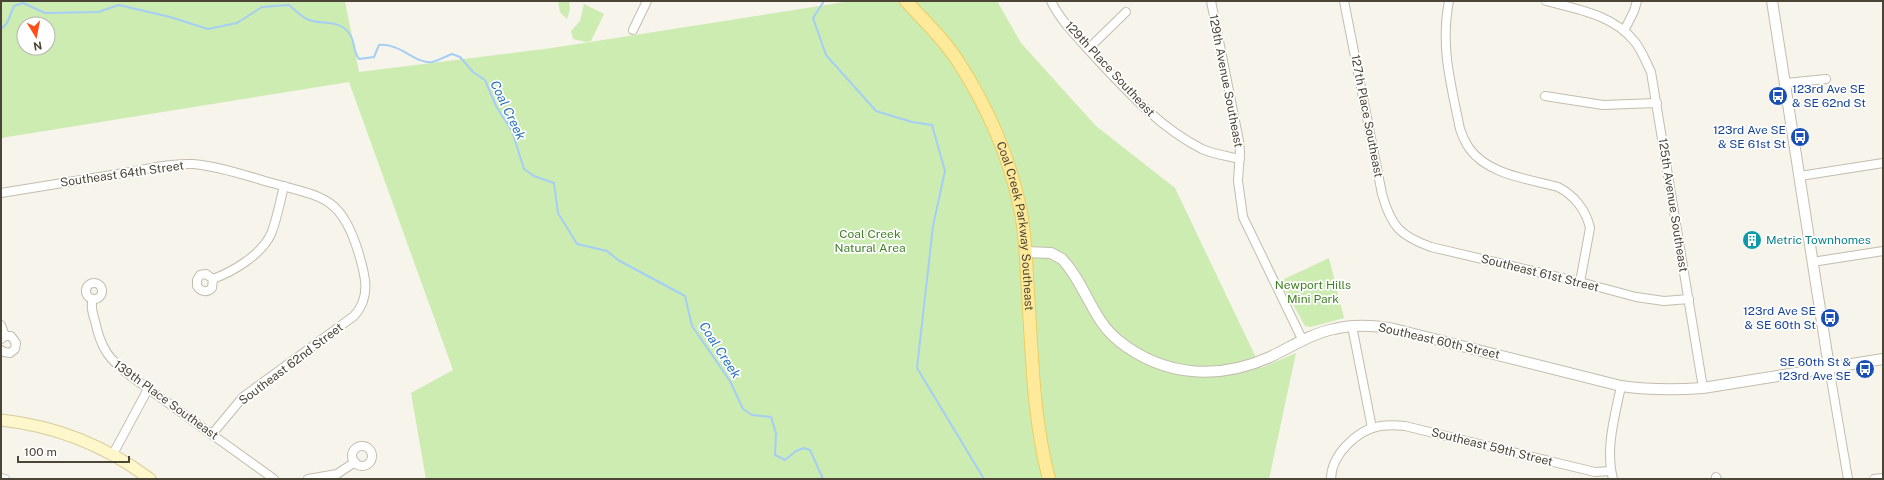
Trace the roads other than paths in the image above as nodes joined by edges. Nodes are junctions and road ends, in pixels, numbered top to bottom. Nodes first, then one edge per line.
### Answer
1 (647, 1) edge
2 (906, 1) edge
3 (1051, 1) edge
4 (1214, 1) edge
5 (1344, 1) edge
6 (1449, 1) edge
7 (1546, 1) edge
8 (1637, 1) edge
9 (1772, 1) edge
10 (1126, 12) dead end
11 (633, 30) dead end
12 (1624, 31) junction
13 (1088, 49) junction
14 (1826, 78) dead end
15 (1786, 83) junction
16 (1545, 96) dead end
17 (1657, 103) junction
18 (1240, 159) junction
19 (1883, 163) edge
20 (1800, 176) junction
21 (284, 186) junction
22 (1, 193) edge
23 (1397, 229) joint
24 (1883, 251) edge
25 (1026, 252) junction
26 (1812, 262) junction
27 (213, 279) dead end
28 (1580, 282) junction
29 (366, 293) joint
30 (92, 299) dead end
31 (1688, 299) junction
32 (1, 325) edge
33 (1352, 326) junction
34 (3, 337) edge
35 (1302, 339) junction
36 (1, 350) edge
37 (1883, 359) edge
38 (1829, 367) junction
39 (1621, 386) junction
40 (1702, 388) junction
41 (148, 389) junction
42 (1, 420) edge
43 (1372, 428) junction
44 (212, 434) junction
45 (113, 454) junction
46 (355, 462) dead end
47 (1612, 475) edge
48 (1, 478) edge
49 (1883, 478) edge
50 (5, 479) edge
51 (150, 479) edge
52 (274, 479) edge
53 (308, 479) edge
54 (1049, 479) edge
55 (1331, 479) edge
56 (1848, 479) edge
57 (1874, 479) edge

1 - 11 street
2 - 25 main road, Coal Creek Parkway Southeast
3 - 13 street, 129th Place Southeast
4 - 18 street, 129th Avenue Southeast
5 - 23 street, 127th Place Southeast
6 - 28 street
7 - 12 street, 125th Avenue Southeast
8 - 12 street
9 - 15 street
10 - 13 street
12 - 17 street, 125th Avenue Southeast
13 - 18 street, 129th Place Southeast
14 - 15 street
15 - 20 street
16 - 17 street
17 - 31 street, 125th Avenue Southeast
18 - 35 street, 129th Avenue Southeast
19 - 20 street
20 - 26 street
21 - 22 street, Southeast 64th Street
21 - 27 street
21 - 29 street, Southeast 64th Street
23 - 28 street, Southeast 61st Street
24 - 26 street
25 - 35 street, Southeast 60th Street
25 - 54 main road, Coal Creek Parkway Southeast
26 - 38 street
28 - 31 street, Southeast 61st Street
29 - 44 street, Southeast 62nd Street
30 - 41 street, 139th Place Southeast
31 - 40 street, 125th Avenue Southeast
32 - 34 street
33 - 35 street, Southeast 60th Street
33 - 39 street, Southeast 60th Street
33 - 43 street
34 - 36 street
37 - 38 street, Southeast 60th Street
38 - 40 street, Southeast 60th Street
38 - 56 street
39 - 40 street, Southeast 60th Street
39 - 47 street
41 - 44 street, 139th Place Southeast
41 - 45 street
42 - 45 main road
43 - 47 street, Southeast 59th Street
43 - 55 street
44 - 52 street, 139th Place Southeast
45 - 51 main road
46 - 53 street
48 - 50 street
49 - 57 street

